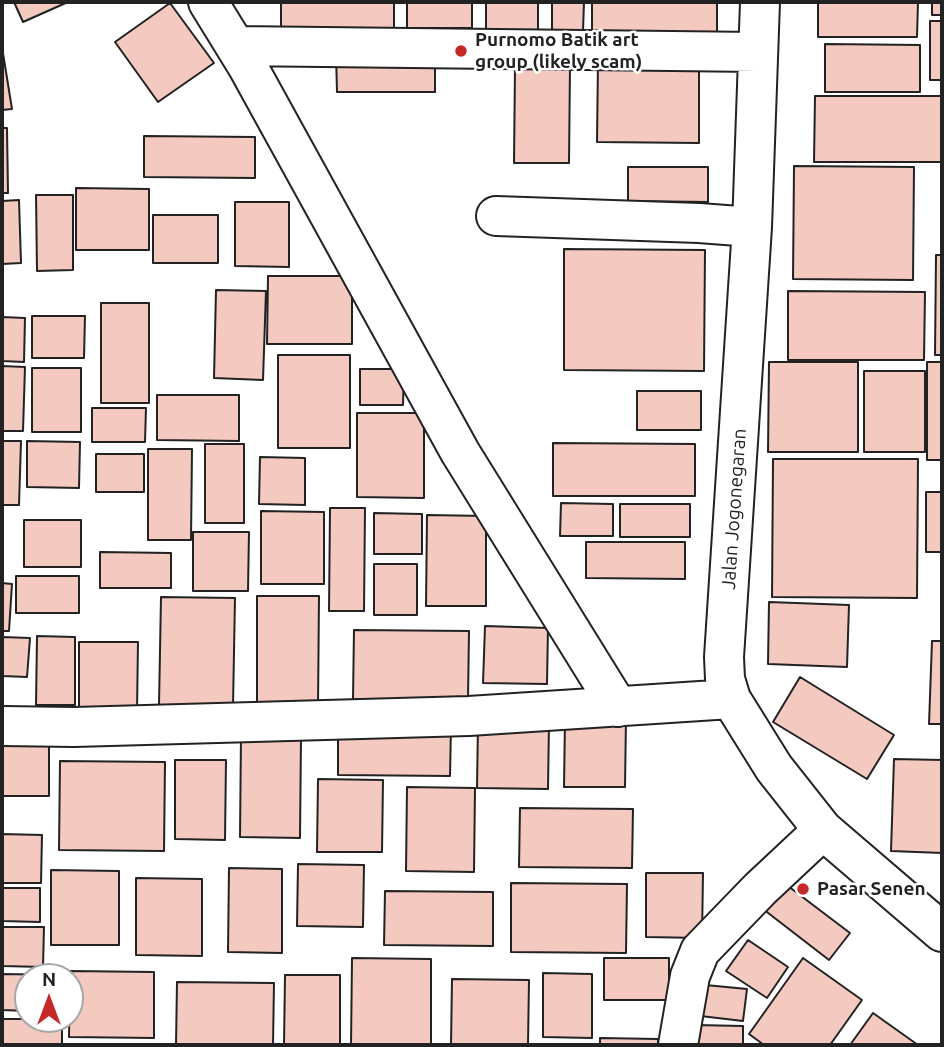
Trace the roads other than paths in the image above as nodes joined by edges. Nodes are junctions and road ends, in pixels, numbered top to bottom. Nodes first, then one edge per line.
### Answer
1 (208, 2) edge
2 (760, 2) edge
3 (236, 46) junction
4 (758, 52) junction
5 (496, 216) dead end
6 (752, 227) junction
7 (731, 699) junction
8 (618, 707) junction
9 (2, 726) edge
10 (823, 830) junction
11 (942, 932) edge
12 (678, 1045) edge

1 - 3 street
2 - 4 street, Jalan Jogonegaran
3 - 4 street
3 - 8 street
4 - 6 street, Jalan Jogonegaran
5 - 6 street
6 - 7 street, Jalan Jogonegaran
7 - 8 street
7 - 10 street, Jalan Jogonegaran
8 - 9 street
10 - 11 street, Jalan Jogonegaran
10 - 12 street

